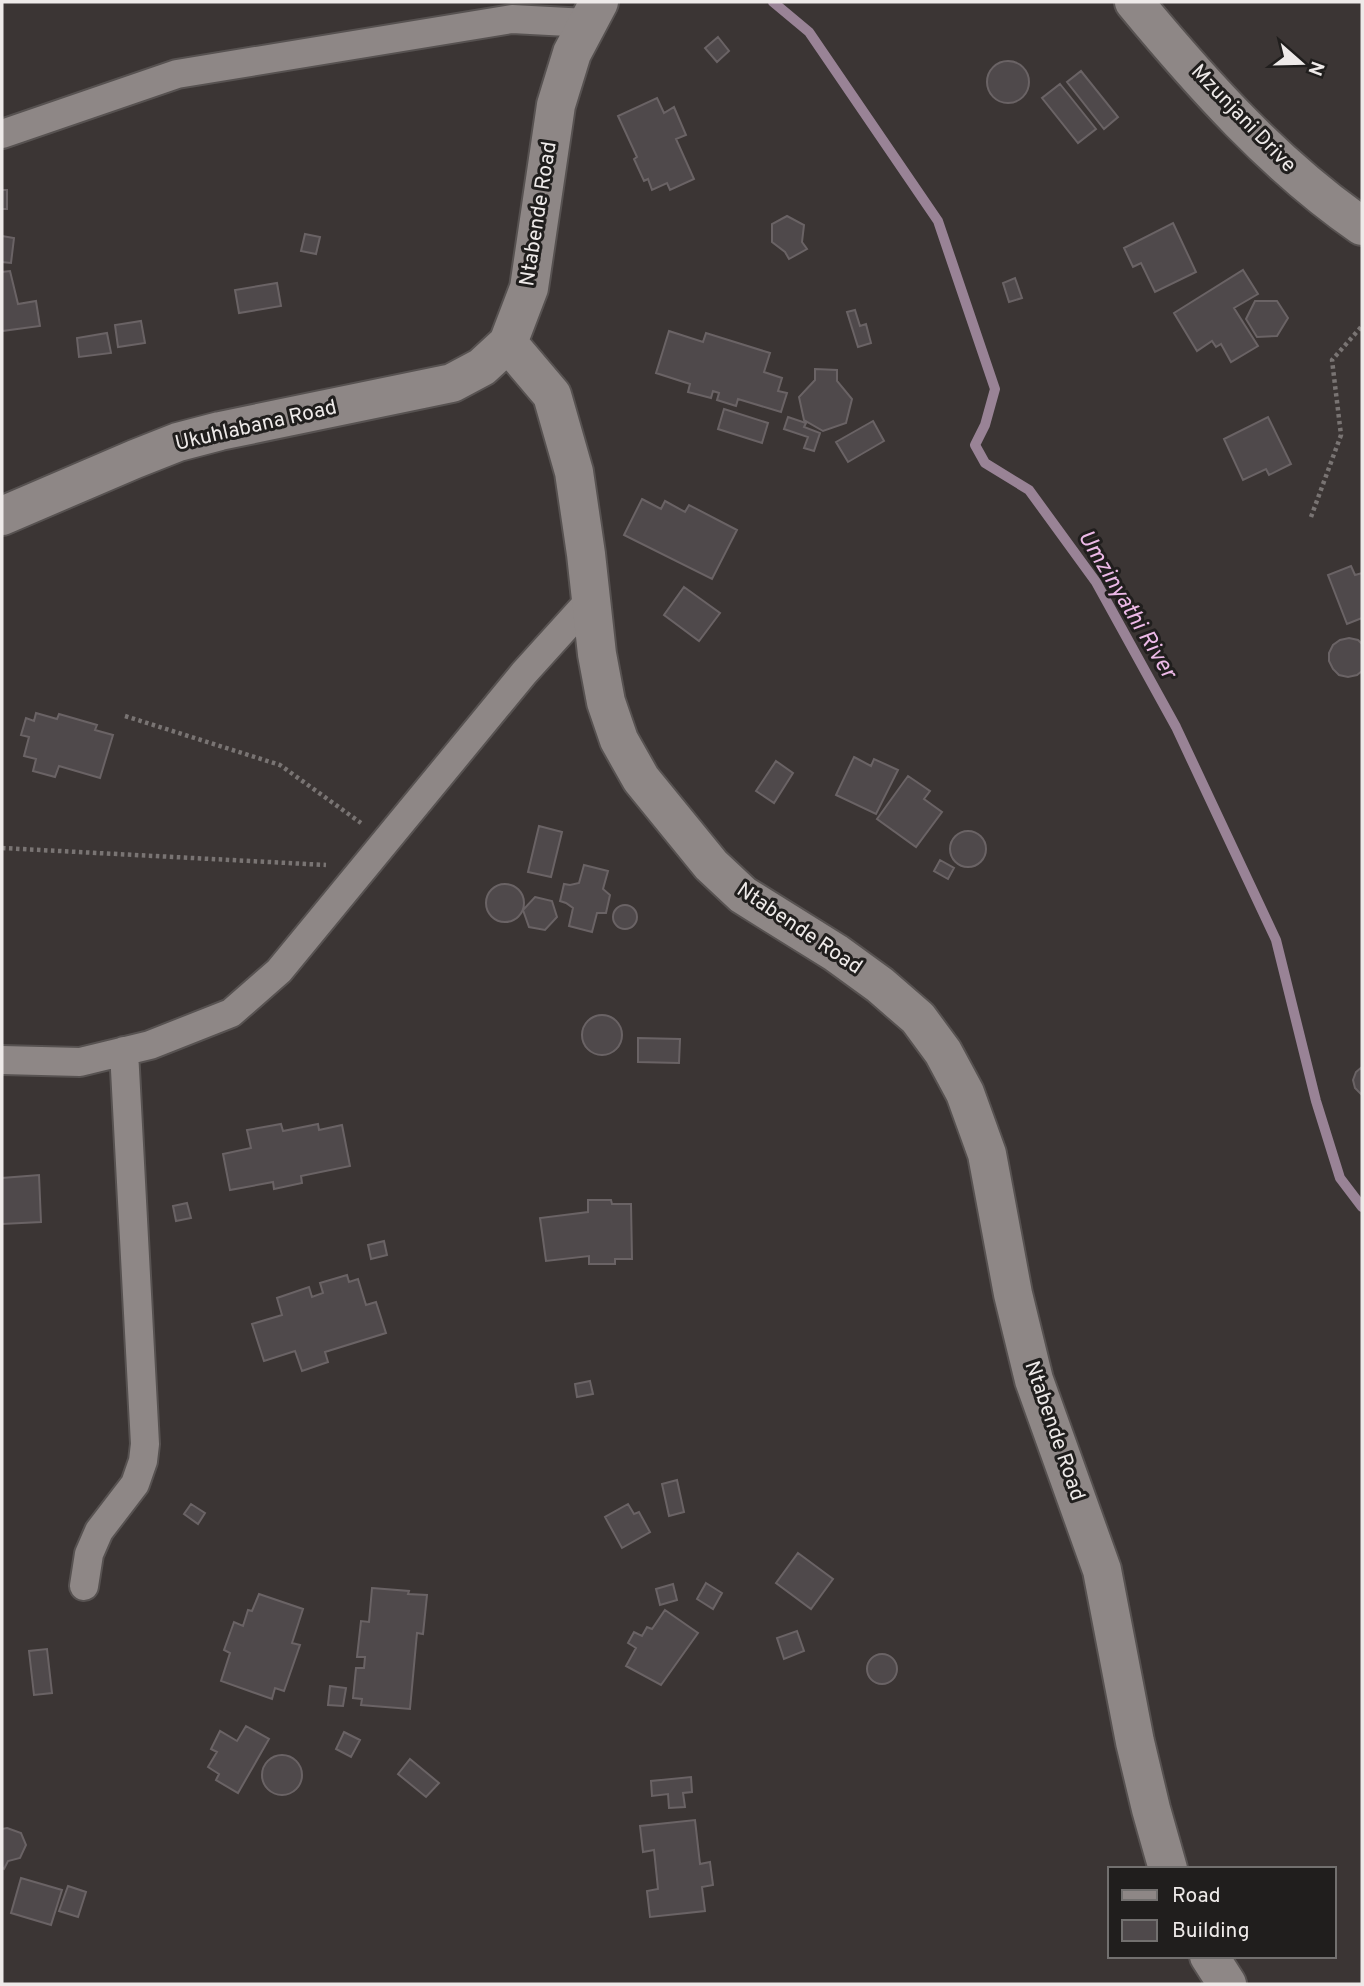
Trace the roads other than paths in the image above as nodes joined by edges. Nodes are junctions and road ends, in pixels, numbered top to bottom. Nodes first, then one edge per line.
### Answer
1 (1134, 2) edge
2 (593, 13) edge
3 (2, 134) edge
4 (1362, 226) edge
5 (508, 343) junction
6 (2, 516) edge
7 (591, 598) junction
8 (124, 1051) junction
9 (2, 1060) edge
10 (85, 1586) dead end
11 (1167, 1867) edge
12 (1210, 1958) edge
13 (1227, 1984) edge

1 - 4 street, Mzunjani Drive
2 - 3 street
2 - 5 street, Ntabende Road
5 - 6 street, Ukuhlabana Road
5 - 7 street, Ntabende Road
7 - 8 street
7 - 11 street, Ntabende Road
8 - 9 street
8 - 10 street
12 - 13 street

